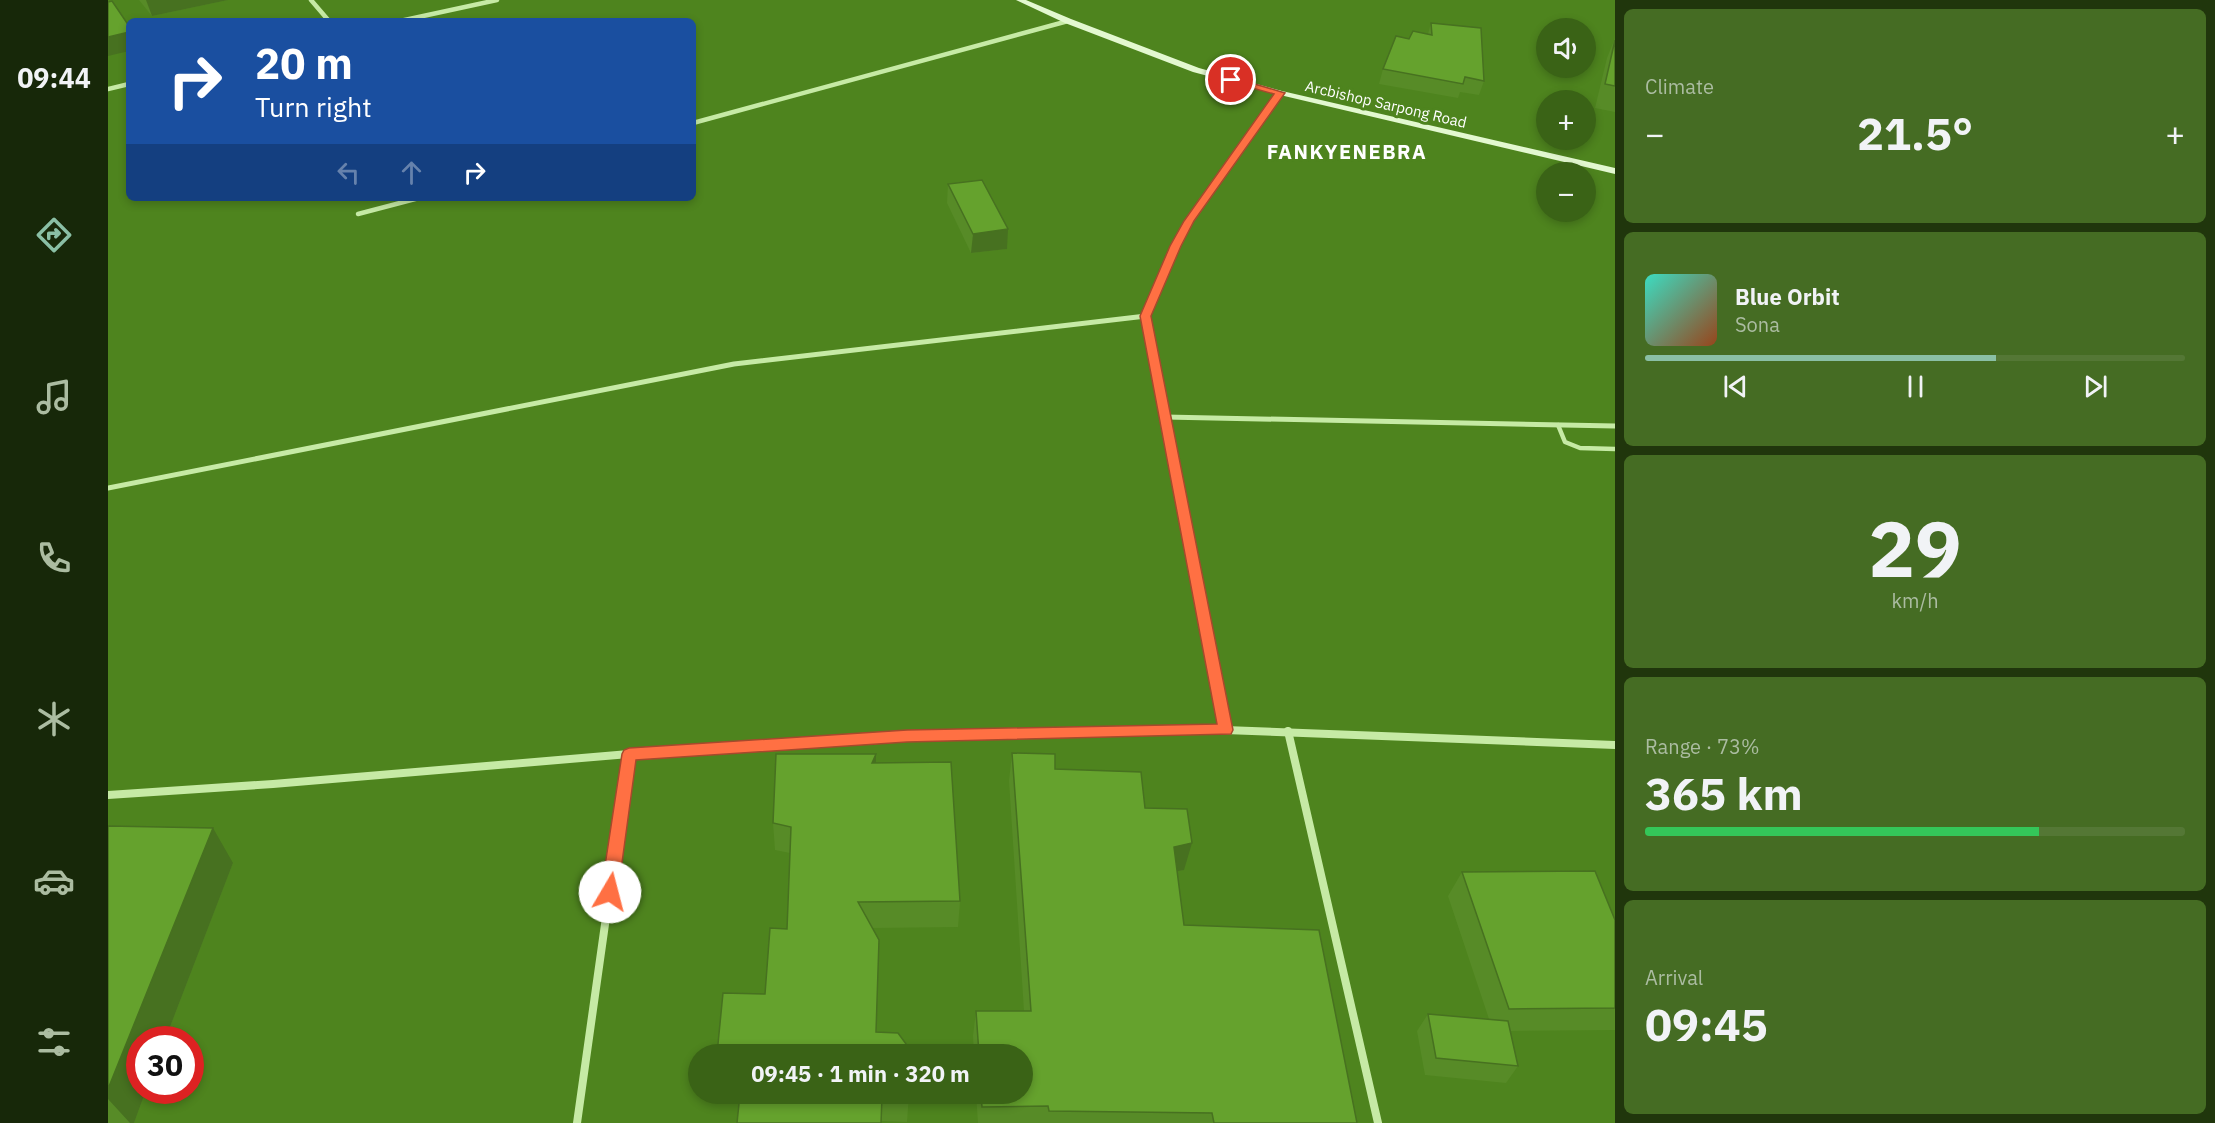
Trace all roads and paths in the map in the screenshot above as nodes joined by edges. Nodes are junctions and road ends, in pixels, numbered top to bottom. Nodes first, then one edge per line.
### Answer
1 (311, 0) edge
2 (497, 0) edge
3 (1020, 0) edge
4 (327, 18) edge
5 (413, 18) edge
6 (1068, 21) junction
7 (126, 85) edge
8 (108, 89) edge
9 (1280, 93) junction
10 (696, 122) edge
11 (1615, 171) edge
12 (407, 201) edge
13 (358, 214) dead end
14 (1146, 316) junction
15 (1165, 417) junction
16 (1558, 425) junction
17 (1615, 426) edge
18 (1615, 449) edge
19 (108, 488) edge
20 (1225, 730) junction
21 (1288, 731) junction
22 (1615, 745) edge
23 (629, 754) junction
24 (108, 795) edge
25 (577, 1123) edge
26 (1378, 1123) edge

1 - 4 street
2 - 5 street
3 - 6 street, Arcbishop Sarpong Road
6 - 9 street, Arcbishop Sarpong Road
6 - 10 street
7 - 8 street
9 - 11 street, Arcbishop Sarpong Road
9 - 14 street
12 - 13 street
14 - 15 street
14 - 19 street
15 - 16 street
15 - 20 street
16 - 17 street
16 - 18 lane
20 - 21 street
20 - 23 street
21 - 22 street
21 - 26 street
23 - 24 street
23 - 25 street

